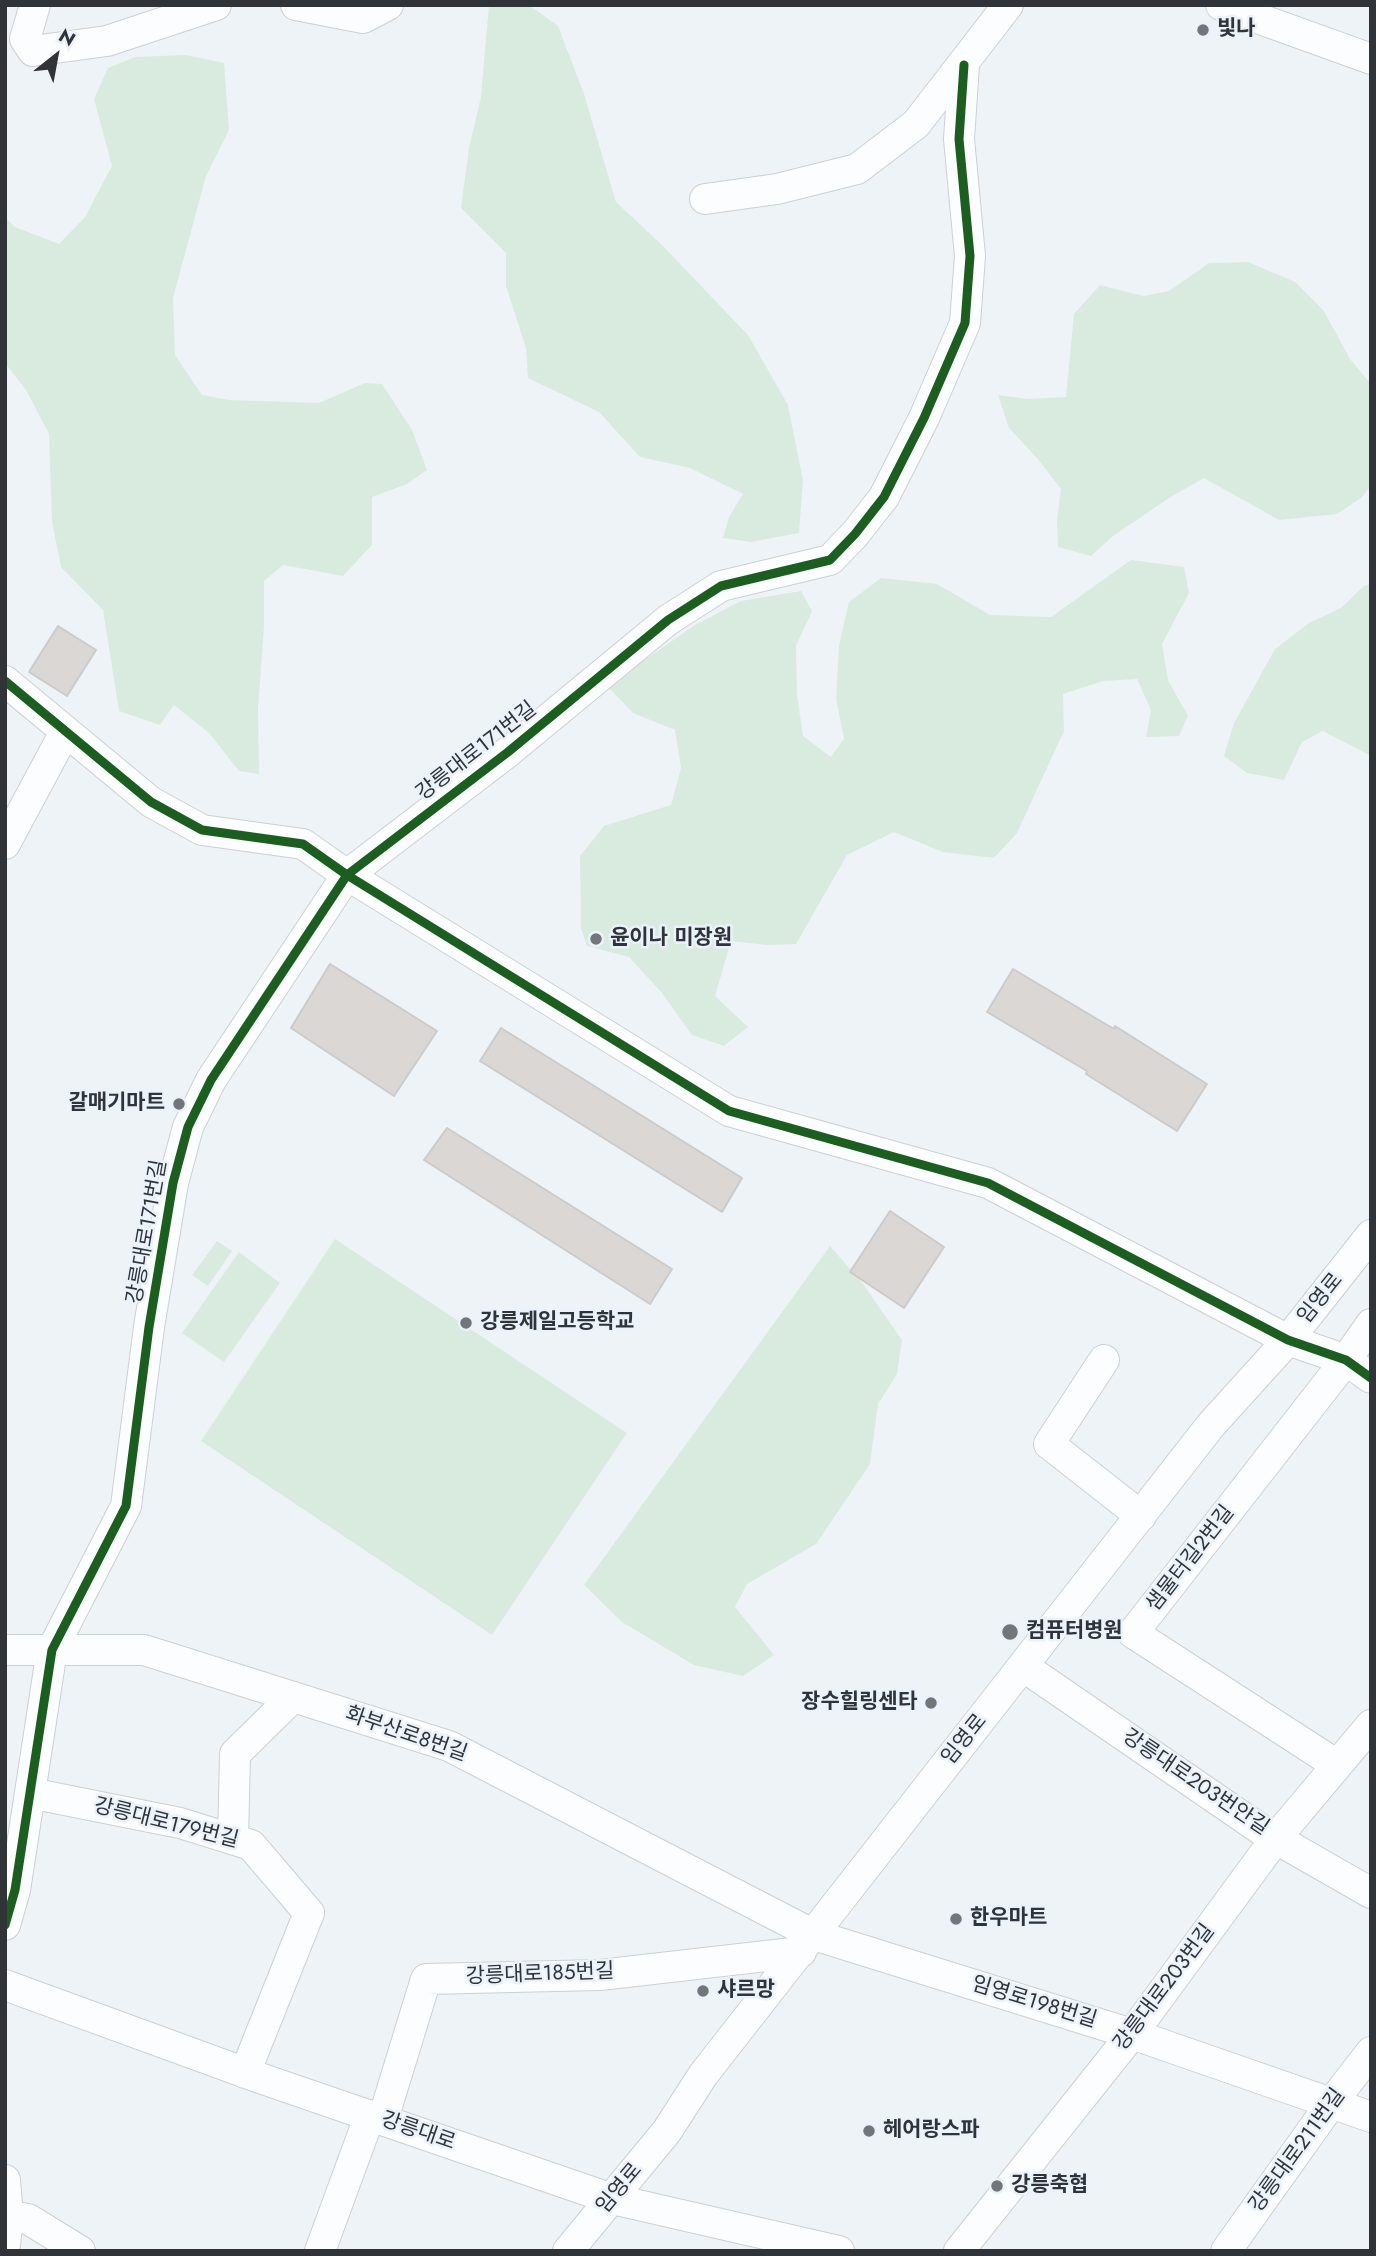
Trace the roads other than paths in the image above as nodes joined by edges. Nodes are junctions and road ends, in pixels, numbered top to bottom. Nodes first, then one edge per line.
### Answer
1 (35, 5) edge
2 (216, 5) edge
3 (296, 5) edge
4 (388, 5) edge
5 (1008, 5) edge
6 (1221, 5) edge
7 (1371, 59) edge
8 (964, 65) junction
9 (705, 198) dead end
10 (5, 681) edge
11 (65, 732) junction
12 (5, 844) edge
13 (347, 874) junction
14 (1371, 1235) edge
15 (1371, 1324) edge
16 (1288, 1340) junction
17 (1104, 1360) dead end
18 (1346, 1360) junction
19 (1371, 1378) edge
20 (1141, 1516) junction
21 (5, 1650) edge
22 (52, 1650) junction
23 (1024, 1667) junction
24 (293, 1697) junction
25 (1371, 1725) edge
26 (1336, 1765) junction
27 (30, 1793) junction
28 (14, 1834) edge
29 (1276, 1838) junction
30 (233, 1839) junction
31 (1371, 1893) edge
32 (5, 1925) edge
33 (808, 1944) junction
34 (5, 1985) edge
35 (1132, 2034) junction
36 (1371, 2052) edge
37 (245, 2073) junction
38 (1330, 2105) junction
39 (376, 2117) junction
40 (1371, 2118) edge
41 (5, 2180) edge
42 (612, 2199) junction
43 (7, 2215) edge
44 (5, 2245) edge
45 (570, 2250) edge
46 (80, 2251) edge
47 (320, 2251) edge
48 (839, 2251) edge
49 (959, 2251) edge
50 (1226, 2251) edge

1 - 2 street
3 - 4 street
5 - 8 street
6 - 7 street
8 - 9 street
8 - 13 street, 강릉대로171번길
10 - 11 street
11 - 12 street
11 - 13 street
13 - 16 street
13 - 22 street, 강릉대로171번길
14 - 16 street, 임영로
15 - 18 street
16 - 18 street
16 - 20 street, 임영로
17 - 20 street
18 - 19 street
18 - 26 street, 샘물터길2번길
20 - 23 street, 임영로
21 - 22 street, 화부산로8번길
22 - 24 street, 화부산로8번길
22 - 27 street, 강릉대로171번길
23 - 29 street, 강릉대로203번안길
23 - 33 street, 임영로
24 - 30 street
24 - 33 street, 화부산로8번길
25 - 26 street, 강릉대로203번길
26 - 29 street, 강릉대로203번길
27 - 28 street, 강릉대로171번길
27 - 30 street, 강릉대로179번길
28 - 32 street, 강릉대로171번길
29 - 31 street, 강릉대로203번안길
29 - 35 street, 강릉대로203번길
30 - 37 street, 강릉대로179번길
33 - 35 street, 임영로198번길
33 - 39 street, 강릉대로185번길
33 - 42 street, 임영로
34 - 37 street, 강릉대로
35 - 38 street, 임영로198번길
35 - 49 street, 강릉대로203번길
36 - 38 street, 강릉대로211번길
37 - 39 street, 강릉대로
38 - 40 street, 임영로198번길
38 - 50 street, 강릉대로211번길
39 - 42 street, 강릉대로
39 - 47 street
41 - 43 street
42 - 45 street, 임영로
42 - 48 street, 강릉대로
43 - 44 street
43 - 46 street

